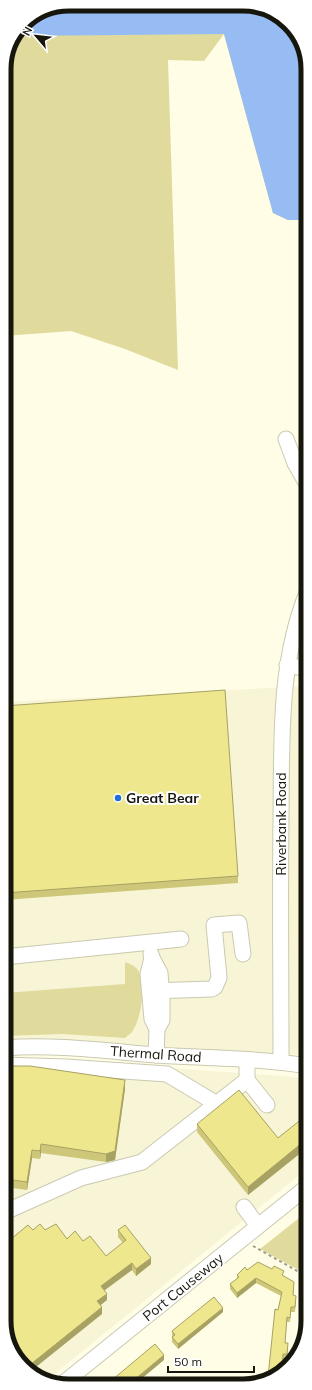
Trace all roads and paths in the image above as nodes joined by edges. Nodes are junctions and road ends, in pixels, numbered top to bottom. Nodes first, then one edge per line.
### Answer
1 (286, 439) dead end
2 (301, 458) edge
3 (295, 463) junction
4 (301, 474) edge
5 (301, 609) edge
6 (287, 665) junction
7 (301, 668) edge
8 (181, 939) dead end
9 (150, 942) junction
10 (243, 954) dead end
11 (11, 956) edge
12 (155, 991) junction
13 (11, 1048) edge
14 (156, 1055) junction
15 (247, 1060) junction
16 (281, 1062) junction
17 (11, 1065) edge
18 (301, 1065) edge
19 (247, 1080) junction
20 (216, 1104) junction
21 (267, 1105) dead end
22 (301, 1194) edge
23 (244, 1207) dead end
24 (11, 1209) edge
25 (258, 1226) junction
26 (241, 1240) junction
27 (301, 1273) edge
28 (69, 1379) edge

1 - 3 street
2 - 3 street
3 - 4 street
5 - 6 street, Riverbank Road
6 - 7 street
6 - 16 street, Riverbank Road
8 - 9 street
9 - 11 street
9 - 12 street
10 - 12 street
12 - 14 street
13 - 14 street, Thermal Road
14 - 15 street, Thermal Road
15 - 16 street, Thermal Road
15 - 19 street
16 - 18 street, Thermal Road
17 - 20 street
19 - 20 street
19 - 21 street
20 - 24 street
22 - 25 street, Port Causeway
23 - 25 street
25 - 26 street, Port Causeway
26 - 27 path
26 - 28 street, Port Causeway

